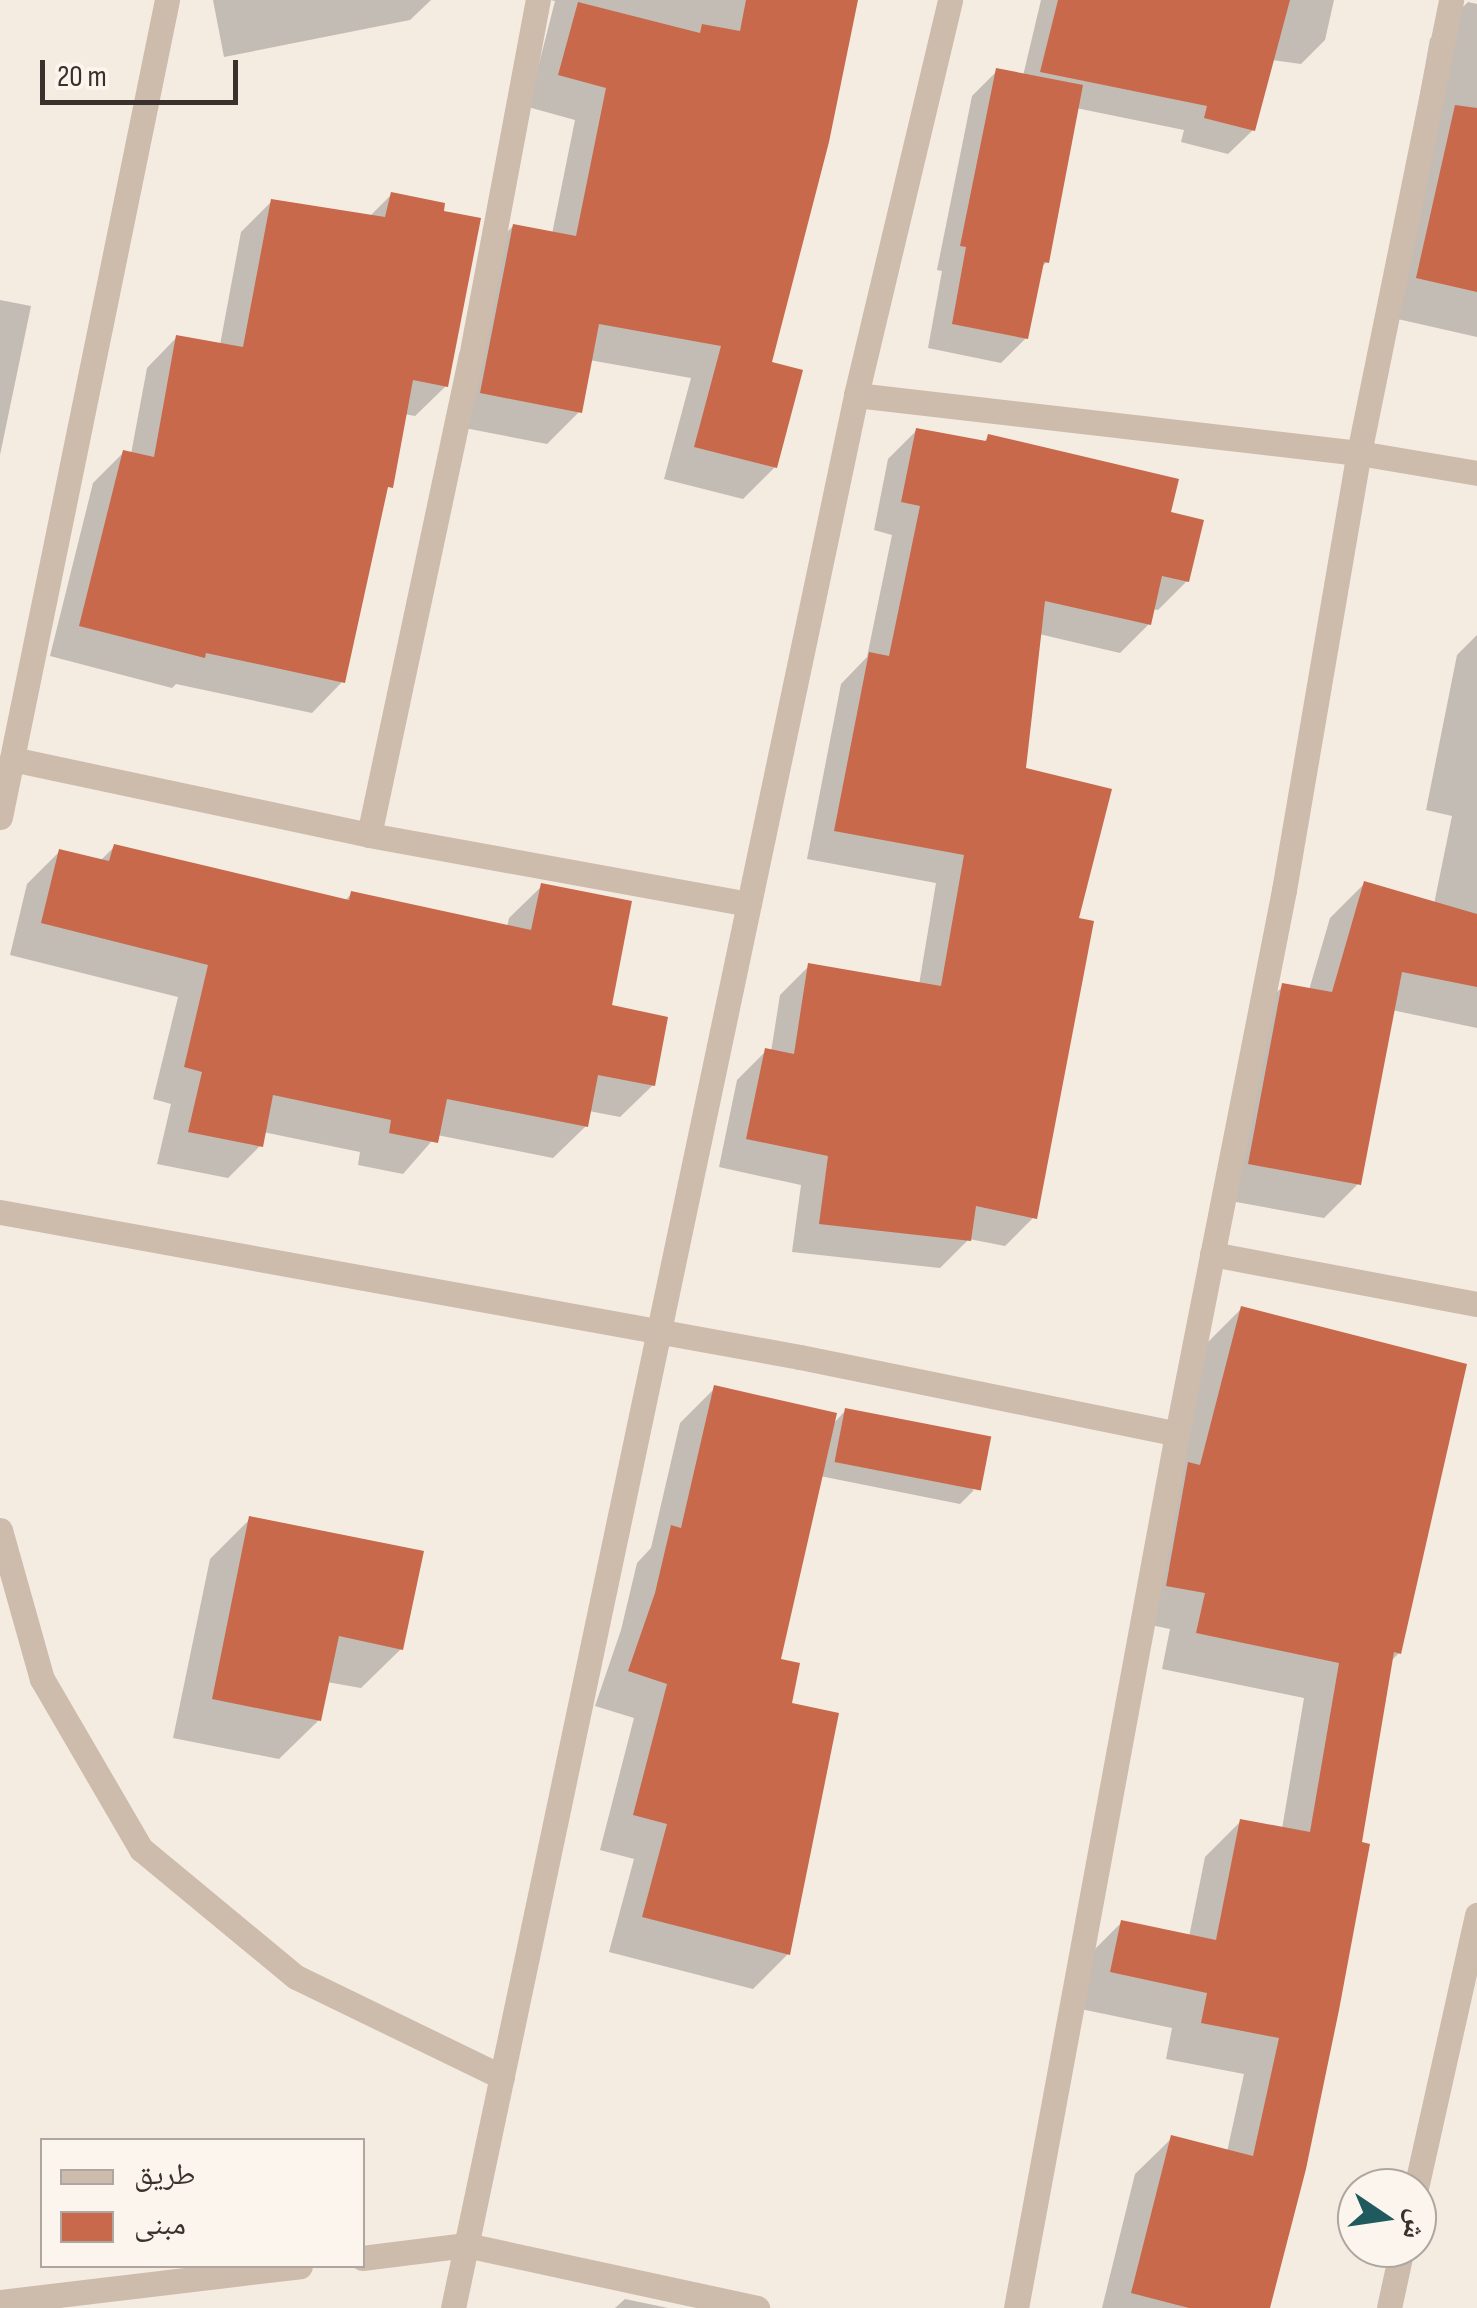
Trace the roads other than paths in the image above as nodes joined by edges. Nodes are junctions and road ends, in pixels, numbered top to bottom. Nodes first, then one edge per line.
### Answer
1 (167, 0) edge
2 (538, 0) edge
3 (950, 0) edge
4 (1451, 0) edge
5 (856, 396) junction
6 (1359, 453) junction
7 (1477, 473) edge
8 (12, 759) junction
9 (0, 817) edge
10 (370, 835) junction
11 (749, 904) junction
12 (0, 1212) edge
13 (1212, 1254) junction
14 (1477, 1304) edge
15 (659, 1332) junction
16 (1177, 1434) junction
17 (0, 1530) edge
18 (1477, 1915) edge
19 (502, 2076) junction
20 (1420, 2168) edge
21 (466, 2246) junction
22 (365, 2258) edge
23 (283, 2268) edge
24 (1398, 2268) edge
25 (0, 2302) edge
26 (453, 2308) edge
27 (758, 2308) edge
28 (1016, 2308) edge
29 (1389, 2308) edge

1 - 8 street
2 - 10 street
3 - 5 street
4 - 6 street
5 - 6 street
5 - 11 street
6 - 7 street
6 - 13 street
8 - 9 street
8 - 10 street
10 - 11 street
11 - 15 street
12 - 15 street
13 - 14 street
13 - 16 street
15 - 16 street
15 - 19 street
16 - 28 street
17 - 19 street
18 - 20 street
19 - 21 street
21 - 22 street
21 - 26 street
21 - 27 street
23 - 25 street
24 - 29 street

